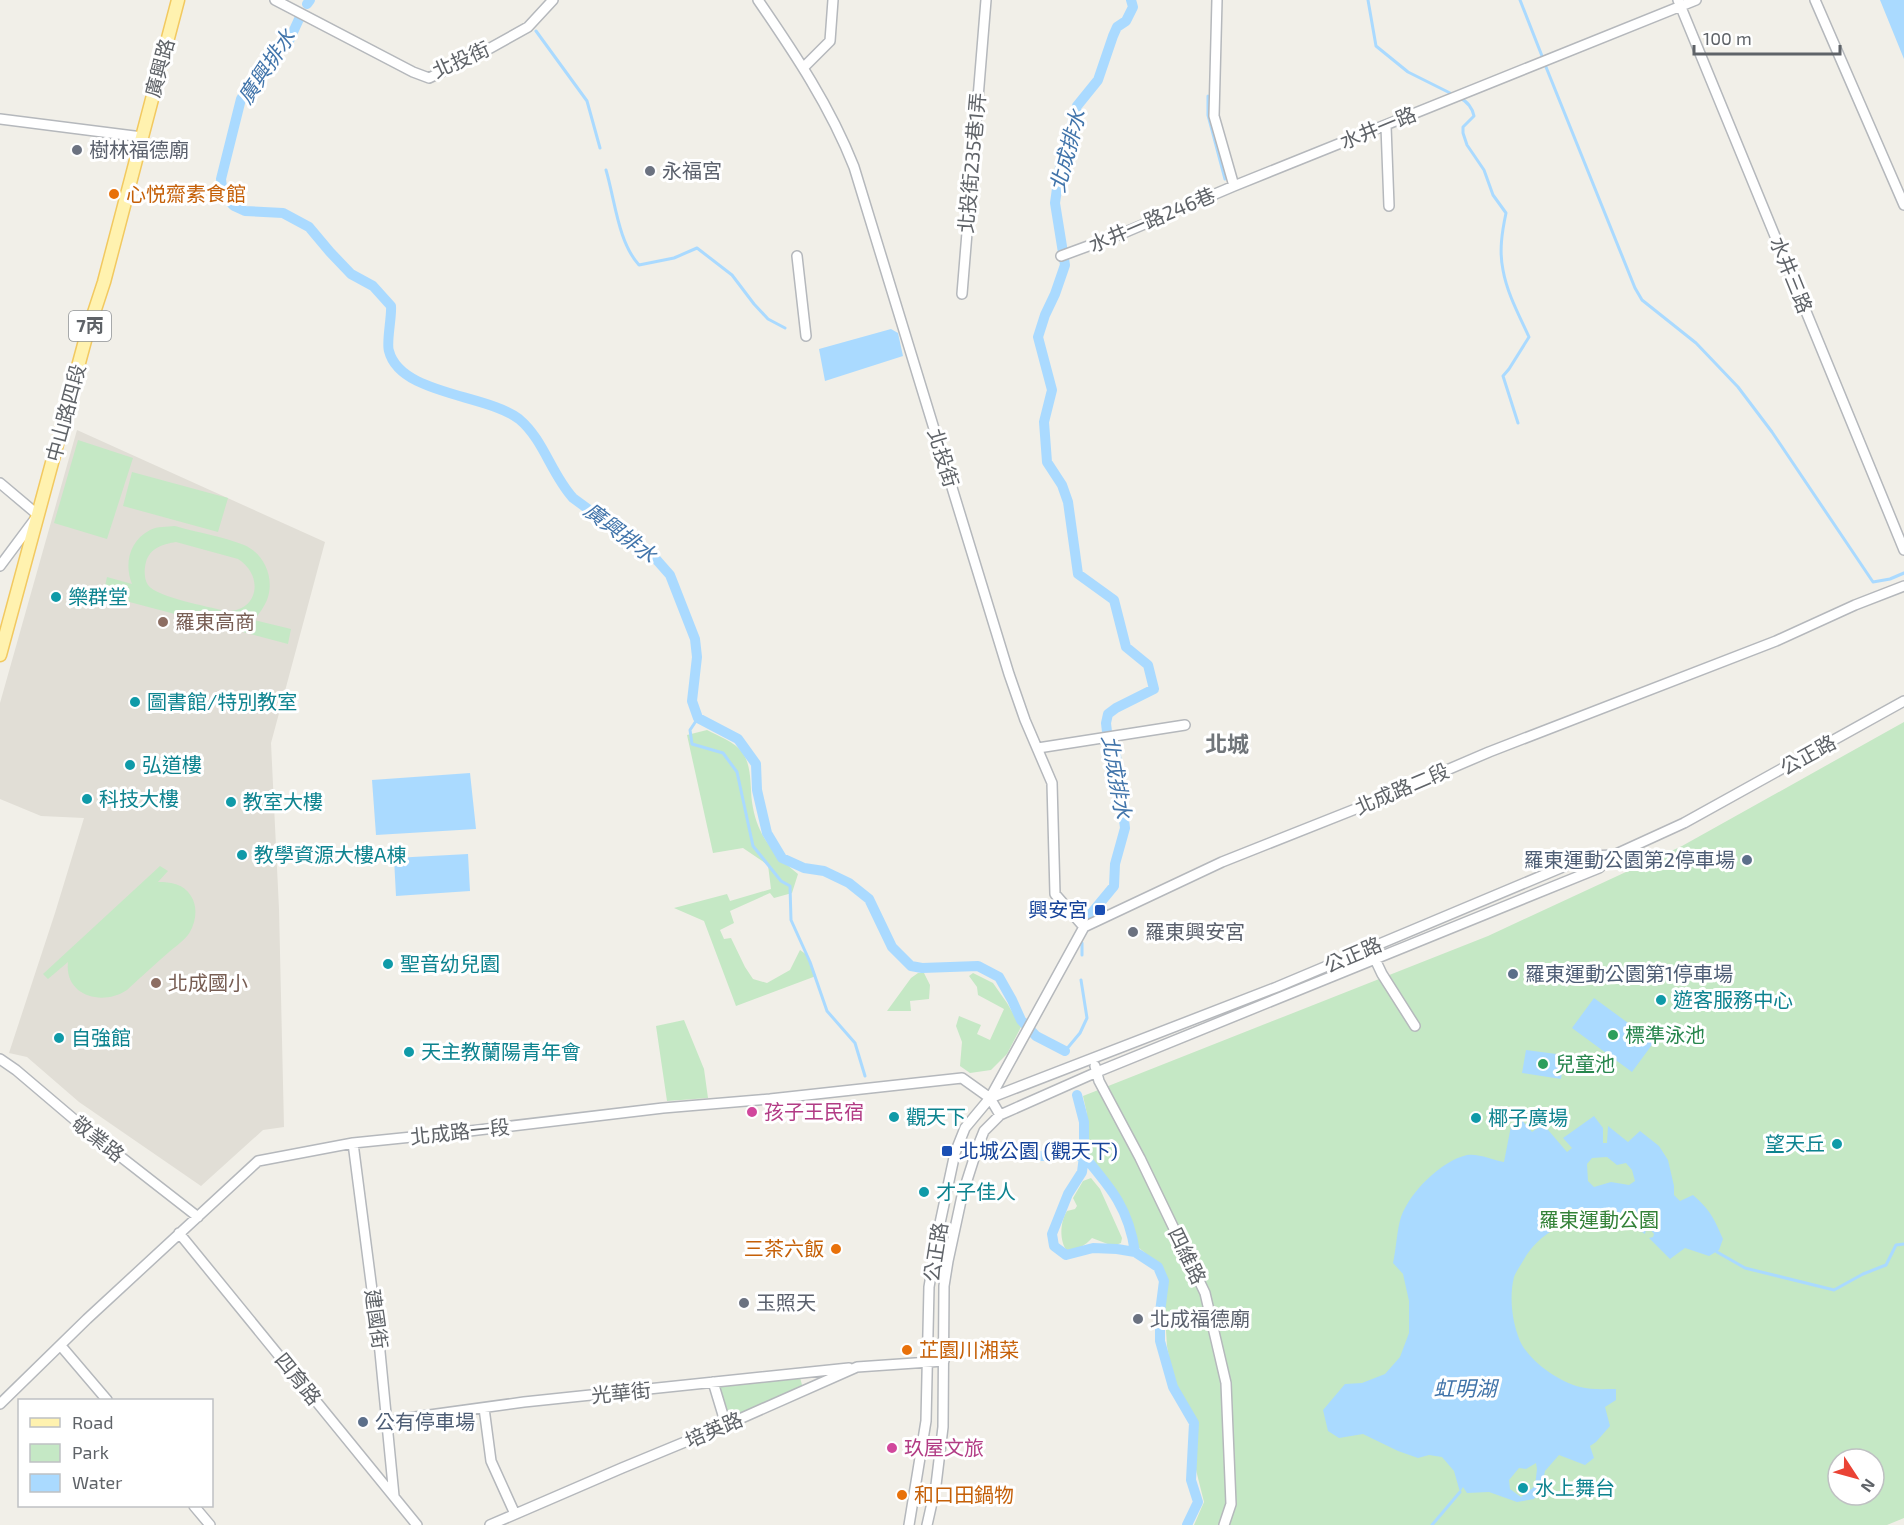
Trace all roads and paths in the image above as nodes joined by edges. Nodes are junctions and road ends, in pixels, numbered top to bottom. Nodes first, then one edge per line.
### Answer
1 (178, 0) edge
2 (275, 0) edge
3 (553, 0) edge
4 (758, 0) edge
5 (833, 0) edge
6 (986, 0) edge
7 (1217, 0) edge
8 (1696, 0) edge
9 (1815, 0) edge
10 (1680, 3) edge
11 (804, 67) junction
12 (0, 119) edge
13 (1386, 126) junction
14 (142, 137) junction
15 (1234, 186) junction
16 (1904, 205) edge
17 (1389, 206) dead end
18 (1066, 254) dead end
19 (796, 256) dead end
20 (962, 294) dead end
21 (806, 336) dead end
22 (0, 483) edge
23 (38, 515) junction
24 (1904, 550) edge
25 (0, 566) edge
26 (1904, 586) edge
27 (0, 655) edge
28 (1904, 701) edge
29 (1185, 725) dead end
30 (1038, 748) junction
31 (1614, 855) junction
32 (1084, 927) junction
33 (1370, 947) junction
34 (1375, 959) junction
35 (1415, 1026) dead end
36 (1092, 1058) junction
37 (0, 1059) edge
38 (1097, 1072) junction
39 (990, 1098) junction
40 (1000, 1115) junction
41 (353, 1143) junction
42 (198, 1216) junction
43 (179, 1233) junction
44 (61, 1346) junction
45 (944, 1361) junction
46 (928, 1363) junction
47 (857, 1367) junction
48 (713, 1382) junction
49 (105, 1399) edge
50 (0, 1404) edge
51 (484, 1408) junction
52 (386, 1421) junction
53 (726, 1425) junction
54 (394, 1496) junction
55 (195, 1507) edge
56 (515, 1514) junction
57 (210, 1525) edge
58 (417, 1525) edge
59 (490, 1525) edge
60 (909, 1525) edge
61 (927, 1525) edge
62 (1224, 1525) edge

1 - 14 main road, 廣興路 / 7丙
2 - 3 street, 北投街
4 - 11 street, 北投街
5 - 11 street
6 - 20 street, 北投街235巷1弄
7 - 15 street
8 - 10 street, 水井一路
9 - 16 street
10 - 13 street, 水井一路
10 - 24 street, 水井三路
11 - 30 street, 北投街
12 - 14 street
13 - 15 street, 水井一路
13 - 17 street
14 - 23 main road, 中山路四段 / 7丙
15 - 18 street, 水井一路246巷
19 - 21 street
22 - 23 street
23 - 25 street
23 - 27 main road, 中山路四段 / 7丙
26 - 32 street, 北成路二段
28 - 31 street, 公正路
29 - 30 street
30 - 32 street, 北投街
31 - 33 street, 公正路
31 - 34 street, 公正路
32 - 39 street
33 - 34 street
33 - 36 street, 公正路
34 - 35 street
34 - 38 street, 公正路
36 - 38 street
36 - 39 street, 公正路
37 - 42 street, 敬業路
38 - 40 street, 公正路
38 - 62 street, 四維路
39 - 40 street, 北成路一段
39 - 41 street, 北成路一段
39 - 46 street, 公正路
40 - 45 street, 公正路
41 - 42 street, 北成路一段
41 - 52 street, 建國街
42 - 43 street, 北成路一段
43 - 44 street, 北成路一段
43 - 54 street, 四育路
44 - 49 street
44 - 50 street, 北成路一段
45 - 46 street, 培英路
45 - 61 street, 公正路
46 - 47 street, 培英路
46 - 60 street, 公正路
47 - 48 street, 光華街
47 - 53 street, 培英路
48 - 51 street, 光華街
48 - 53 street
51 - 52 street, 光華街
51 - 56 street
52 - 54 street, 建國街
53 - 56 street, 培英路
54 - 58 street, 四育路
55 - 57 street
56 - 59 street, 培英路

